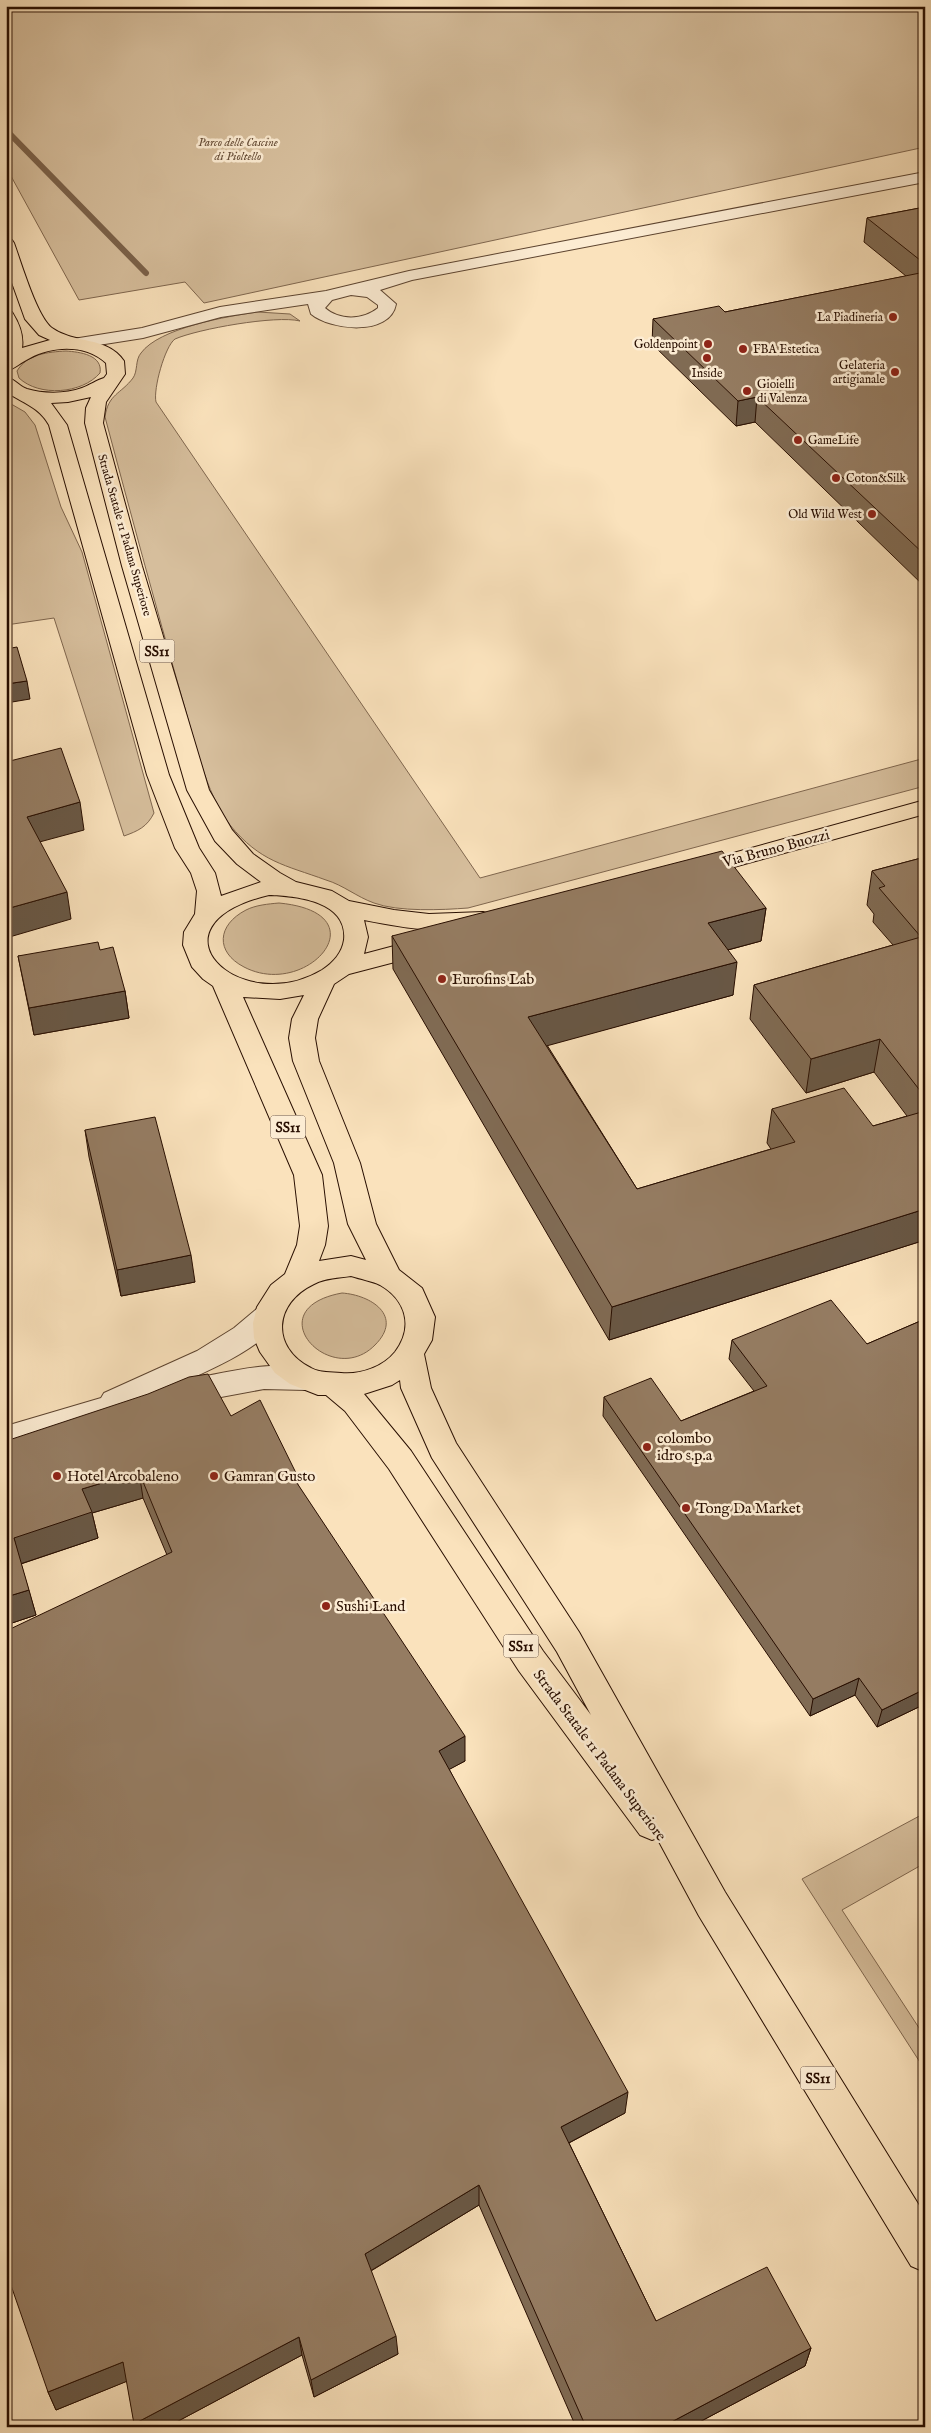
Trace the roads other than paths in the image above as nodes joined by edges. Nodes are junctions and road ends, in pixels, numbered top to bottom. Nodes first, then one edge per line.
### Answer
1 (925, 177) edge
2 (6, 243) edge
3 (440, 270) junction
4 (351, 290) junction
5 (326, 296) junction
6 (387, 304) junction
7 (238, 308) junction
8 (321, 315) junction
9 (6, 316) edge
10 (168, 326) junction
11 (71, 344) junction
12 (113, 374) junction
13 (10, 376) edge
14 (925, 807) edge
15 (676, 876) edge
16 (288, 888) junction
17 (341, 907) junction
18 (207, 916) junction
19 (332, 974) junction
20 (223, 980) junction
21 (388, 1276) junction
22 (296, 1280) junction
23 (269, 1315) junction
24 (410, 1356) junction
25 (320, 1382) junction
26 (90, 1412) junction
27 (6, 1438) edge
28 (712, 1904) junction
29 (925, 2252) edge

1 - 3 street
2 - 11 main road
3 - 4 street
3 - 6 street
4 - 5 street
4 - 6 street
5 - 7 street
5 - 8 street
6 - 8 street
7 - 8 street
7 - 10 street
9 - 13 main road
10 - 11 street
10 - 12 street
11 - 12 main road
11 - 13 main road
12 - 13 main road
12 - 16 main road, Strada Statale 11 Padana Superiore / SS11
13 - 18 main road, Strada Statale 11 Padana Superiore / SS11
14 - 15 main road, Via Bruno Buozzi
16 - 17 main road, Strada Statale 11 Padana Superiore / SS11
16 - 18 main road, Strada Statale 11 Padana Superiore / SS11
17 - 19 main road, Strada Statale 11 Padana Superiore / SS11
17 - 19 main road
18 - 20 main road, Strada Statale 11 Padana Superiore / SS11
19 - 20 main road, Strada Statale 11 Padana Superiore / SS11
19 - 21 main road, Strada Statale 11 Padana Superiore / SS11
20 - 22 main road, Strada Statale 11 Padana Superiore / SS11
21 - 22 main road, Strada Statale 11 Padana Superiore / SS11
21 - 24 main road, Strada Statale 11 Padana Superiore / SS11
22 - 23 main road, Strada Statale 11 Padana Superiore / SS11
23 - 25 main road, Strada Statale 11 Padana Superiore / SS11
23 - 26 street
24 - 25 main road, Strada Statale 11 Padana Superiore / SS11
24 - 28 main road, Strada Statale 11 Padana Superiore / SS11
25 - 26 street
25 - 28 main road, Strada Statale 11 Padana Superiore / SS11
26 - 27 street
28 - 29 main road, Strada Statale 11 Padana Superiore / SS11

